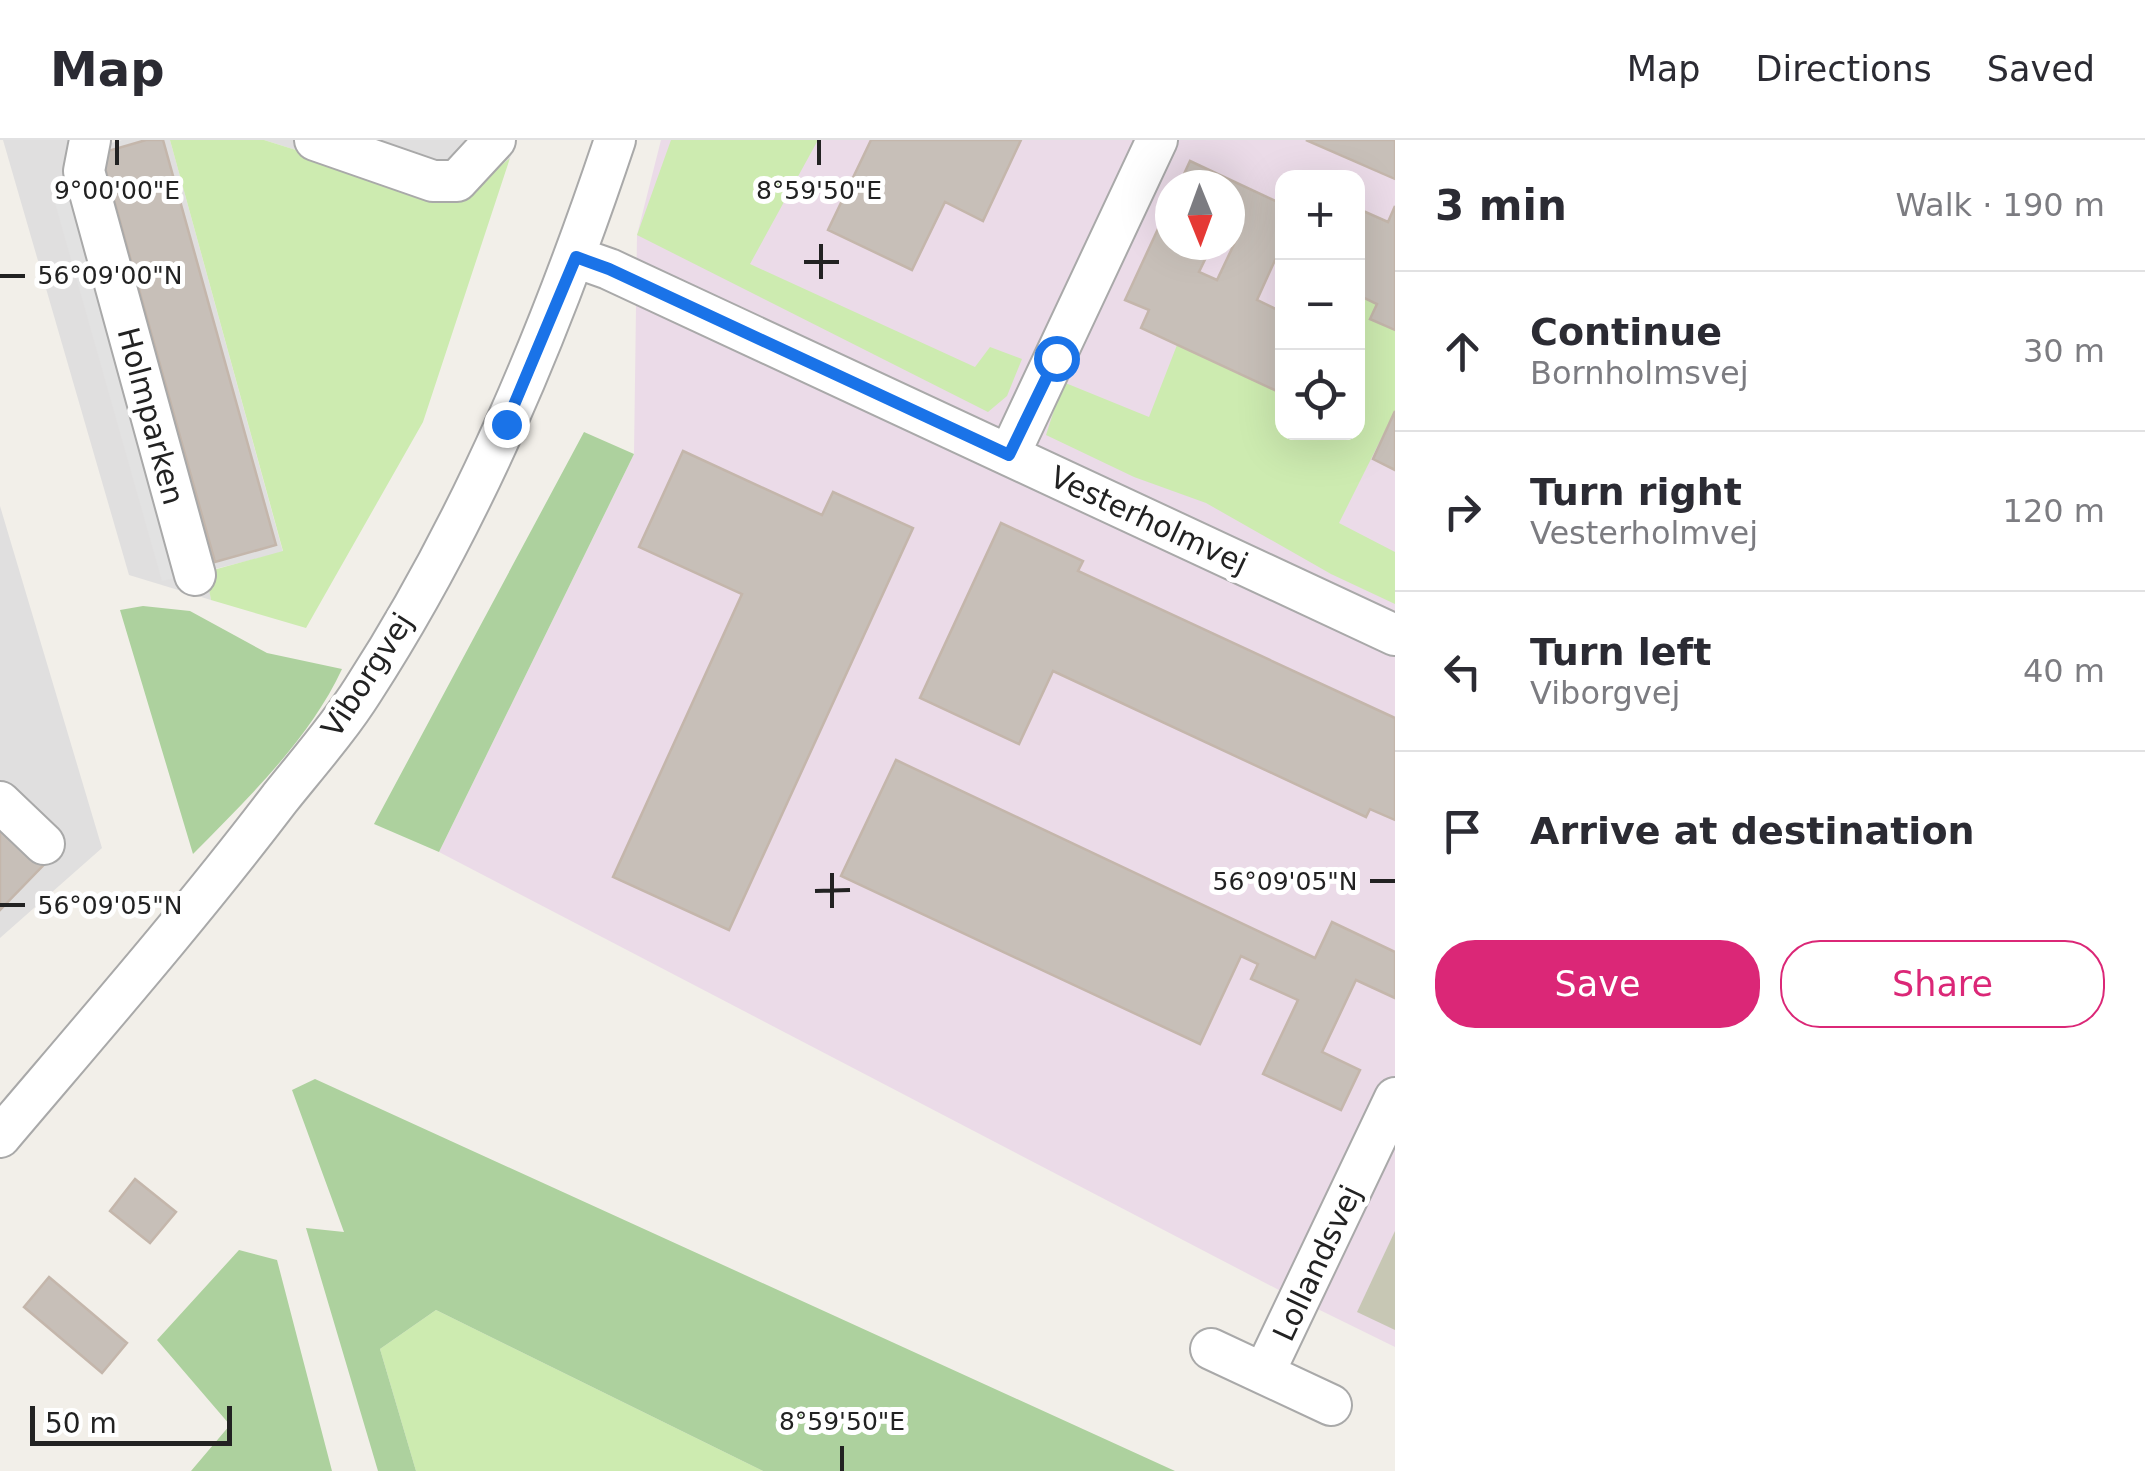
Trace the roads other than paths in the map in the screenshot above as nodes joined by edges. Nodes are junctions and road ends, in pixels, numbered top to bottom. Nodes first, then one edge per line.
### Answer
1 (90, 140) edge
2 (315, 140) edge
3 (495, 140) edge
4 (614, 140) edge
5 (1157, 140) edge
6 (576, 257) junction
7 (1009, 455) junction
8 (194, 575) dead end
9 (1395, 634) edge
10 (0, 802) edge
11 (44, 844) dead end
12 (1395, 1098) edge
13 (0, 1137) edge
14 (1212, 1349) dead end
15 (1264, 1374) junction
16 (1332, 1405) dead end

1 - 8 street, Holmparken
2 - 3 street
4 - 6 street, Viborgvej
5 - 7 street
6 - 7 street, Vesterholmvej
6 - 13 street, Viborgvej
7 - 9 street, Vesterholmvej
10 - 11 street
12 - 15 street, Lollandsvej
14 - 15 street, Lollandsvej
15 - 16 street, Lollandsvej

